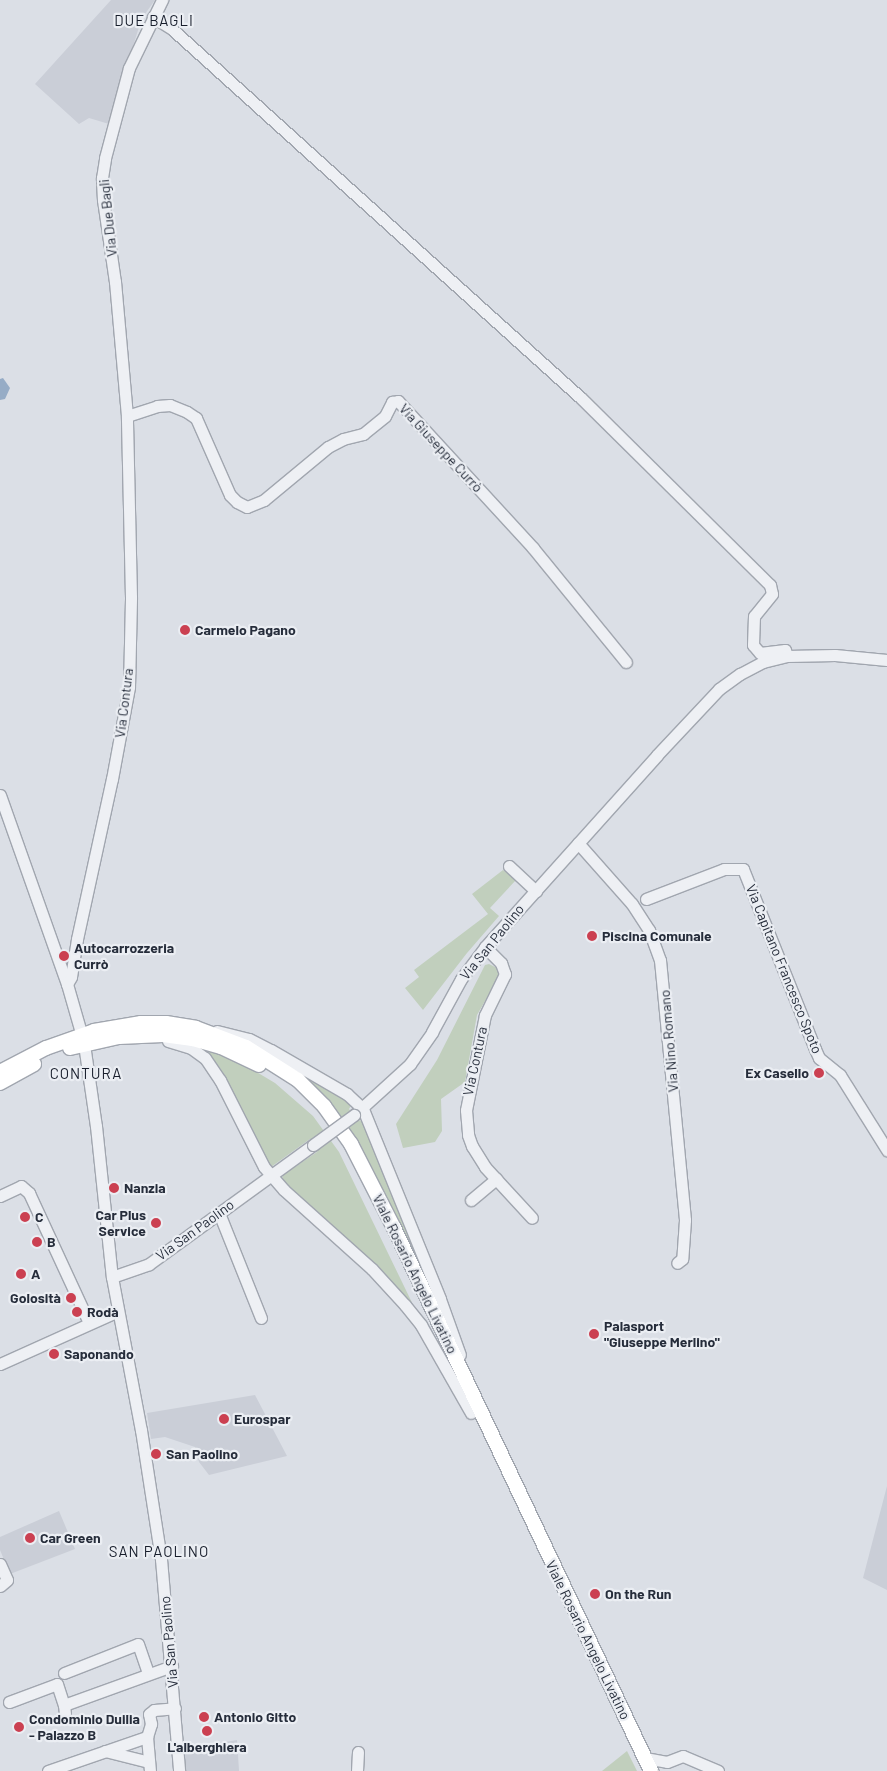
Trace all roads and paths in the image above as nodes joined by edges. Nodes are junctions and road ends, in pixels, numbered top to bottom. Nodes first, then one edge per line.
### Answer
1 (162, 0) edge
2 (153, 17) junction
3 (126, 416) junction
4 (787, 656) junction
5 (887, 660) edge
6 (626, 662) dead end
7 (0, 795) edge
8 (578, 843) junction
9 (509, 866) dead end
10 (536, 890) junction
11 (646, 899) dead end
12 (485, 947) junction
13 (68, 984) junction
14 (196, 1028) junction
15 (80, 1029) dead end
16 (142, 1034) junction
17 (85, 1051) dead end
18 (0, 1072) edge
19 (0, 1083) edge
20 (359, 1112) junction
21 (887, 1150) edge
22 (270, 1176) junction
23 (496, 1179) junction
24 (0, 1196) edge
25 (471, 1200) dead end
26 (219, 1213) junction
27 (532, 1218) dead end
28 (677, 1263) dead end
29 (112, 1277) junction
30 (117, 1308) junction
31 (261, 1318) dead end
32 (88, 1320) junction
33 (0, 1364) edge
34 (475, 1410) junction
35 (0, 1564) edge
36 (0, 1586) edge
37 (172, 1666) junction
38 (148, 1673) junction
39 (64, 1674) dead end
40 (9, 1702) dead end
41 (175, 1708) junction
42 (147, 1737) junction
43 (104, 1751) junction
44 (358, 1752) dead end
45 (644, 1764) edge
46 (150, 1767) edge
47 (669, 1767) edge
48 (48, 1771) edge
49 (179, 1771) edge
50 (357, 1771) edge
51 (651, 1771) edge
52 (718, 1771) edge

1 - 2 street, Via Due Bagli
2 - 3 street, Via Due Bagli
2 - 4 street
3 - 6 street, Via Giuseppe Currò
3 - 13 street, Via Contura
4 - 5 street, Via San Paolino
4 - 8 street, Via San Paolino
7 - 13 street
8 - 10 street, Via San Paolino
8 - 28 street, Via Nino Romano
9 - 10 street
10 - 12 street, Via San Paolino
11 - 21 street, Via Capitano Francesco Spoto
12 - 20 street, Via San Paolino
12 - 23 street, Via Contura
13 - 15 street
14 - 18 main road, Viale Rosario Angelo Livatino
14 - 20 street
14 - 34 main road, Viale Rosario Angelo Livatino
16 - 19 main road, Viale Rosario Angelo Livatino
16 - 22 street
16 - 34 main road, Viale Rosario Angelo Livatino
17 - 29 street, Via San Paolino
20 - 22 street, Via San Paolino, bridge
20 - 34 street
22 - 26 street, Via San Paolino
22 - 34 street
23 - 25 street
23 - 27 street, Via Contura
24 - 32 street
26 - 29 street, Via San Paolino
26 - 31 street
29 - 30 street, Via San Paolino
30 - 32 street
30 - 37 street, Via San Paolino
32 - 33 street
34 - 45 main road, Viale Rosario Angelo Livatino
35 - 36 street
37 - 38 street
37 - 41 street, Via San Paolino
38 - 39 street
38 - 40 street
41 - 42 street
41 - 49 street, Via San Paolino
42 - 43 street
42 - 46 street
43 - 46 street
43 - 48 street
44 - 50 street
45 - 47 street
45 - 51 main road, Viale Rosario Angelo Livatino
47 - 52 street

